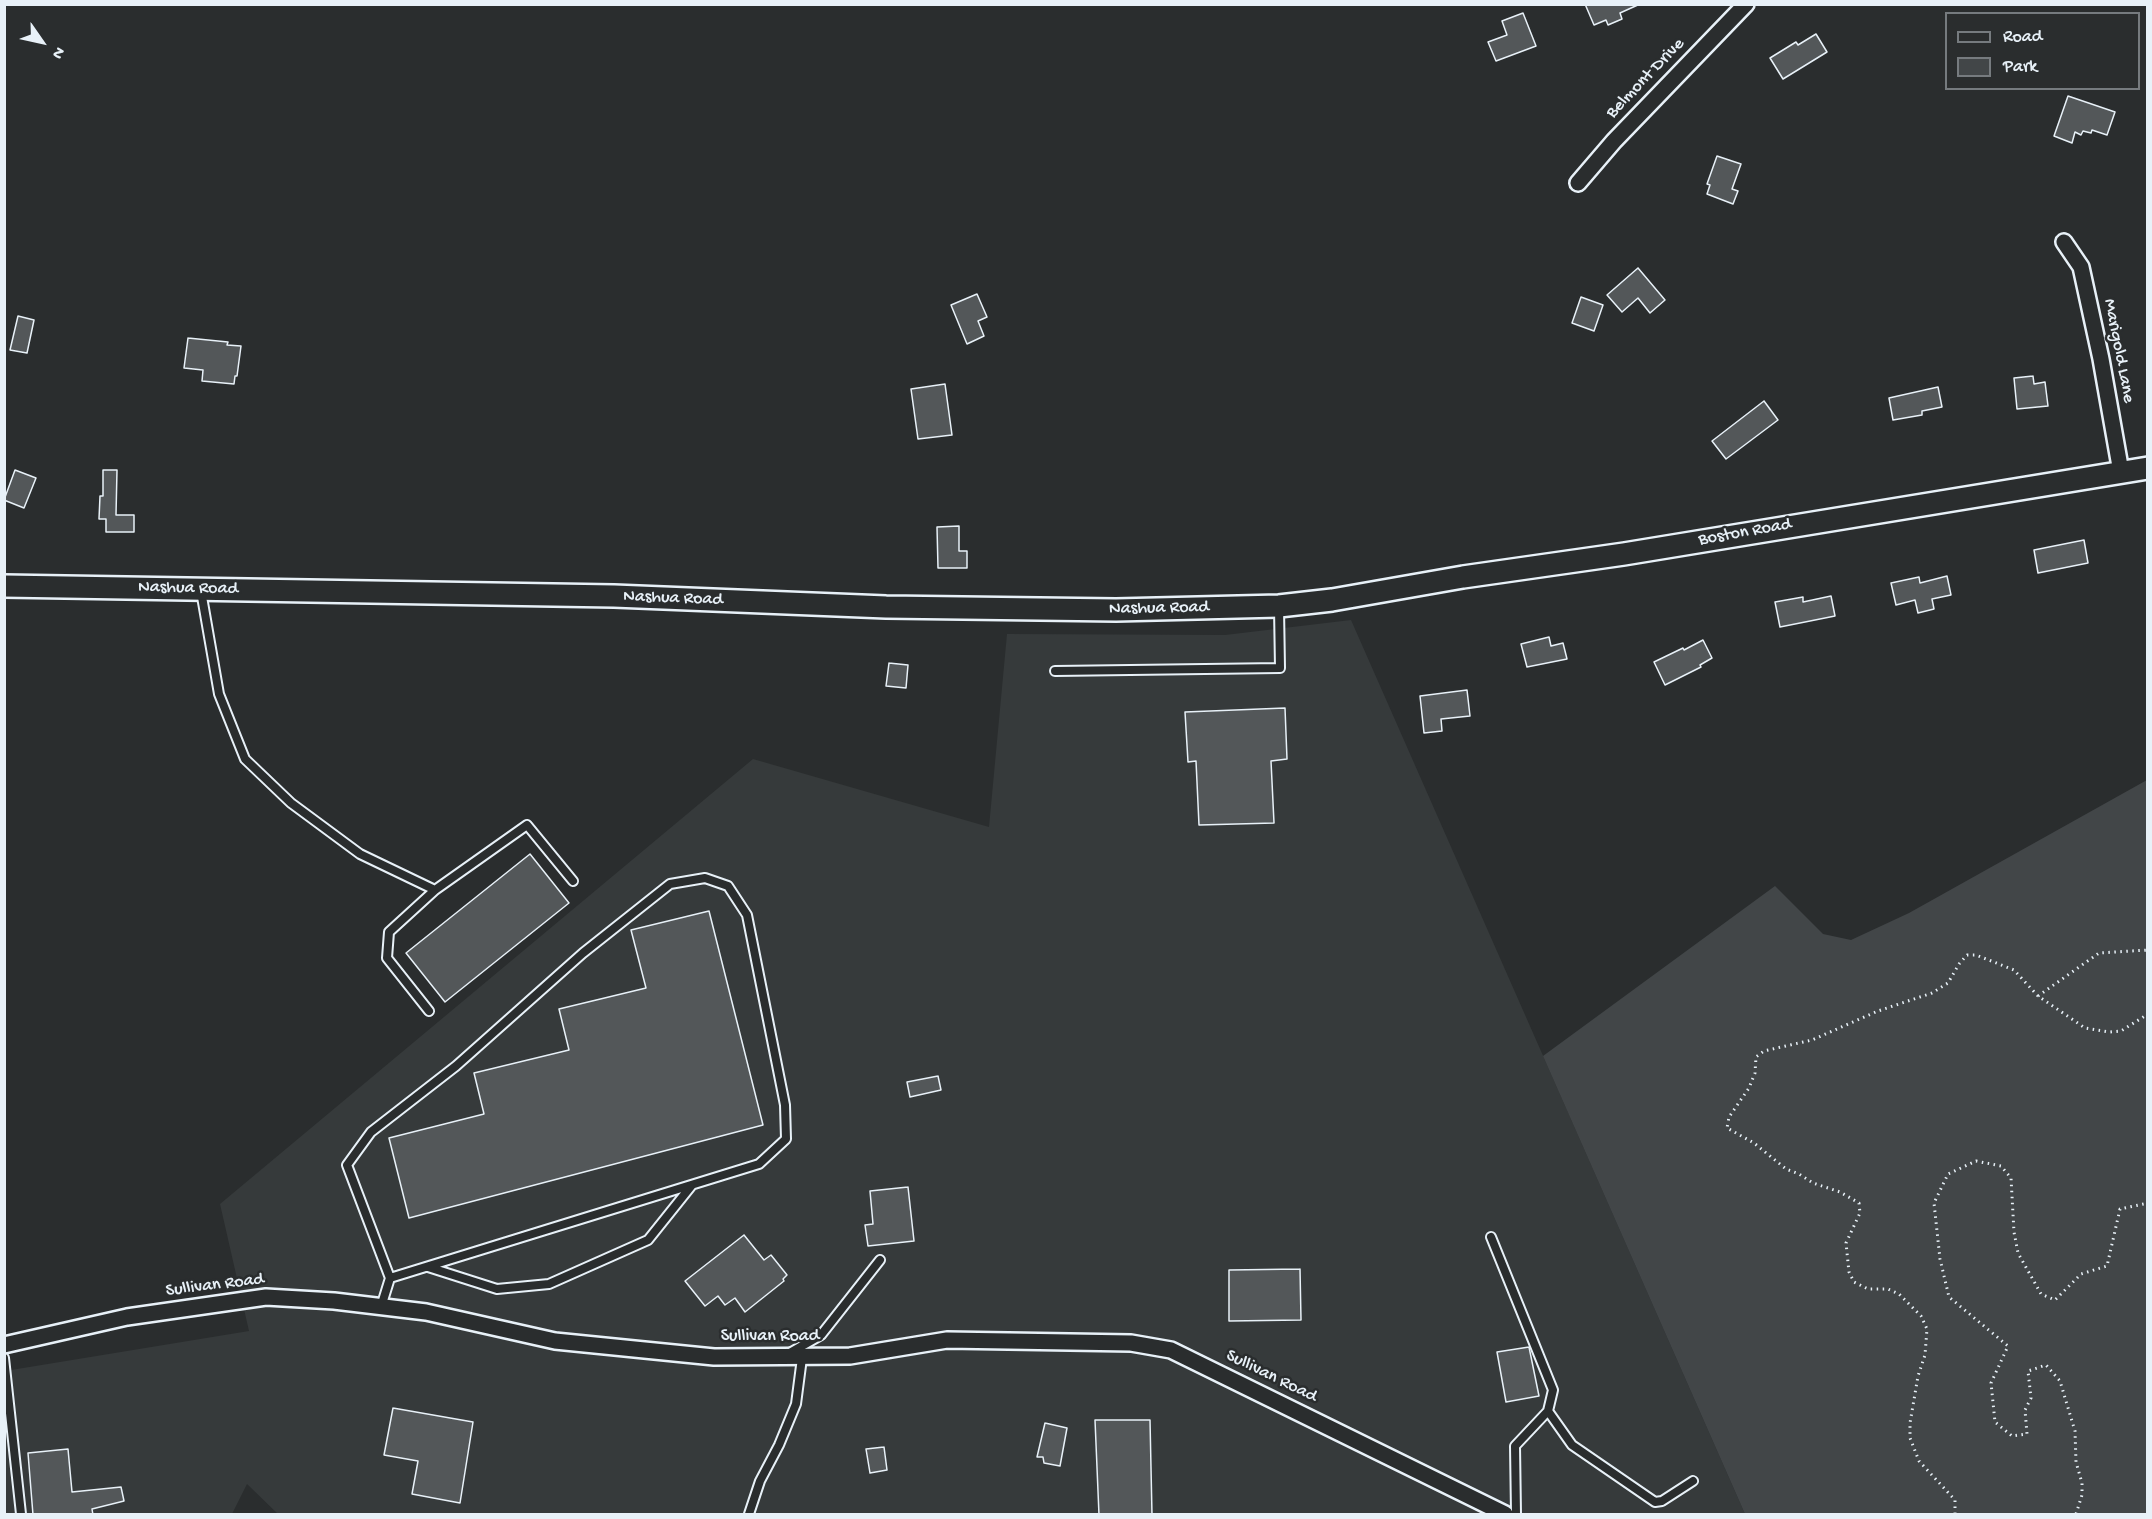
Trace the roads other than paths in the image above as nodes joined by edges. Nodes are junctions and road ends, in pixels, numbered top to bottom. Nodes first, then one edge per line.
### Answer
1 (1746, 4) edge
2 (1578, 183) dead end
3 (2064, 242) dead end
4 (2148, 468) edge
5 (2121, 472) junction
6 (4, 586) edge
7 (201, 589) junction
8 (1342, 599) joint
9 (1279, 606) junction
10 (1055, 671) dead end
11 (573, 881) dead end
12 (435, 890) junction
13 (429, 1011) dead end
14 (693, 1185) junction
15 (1491, 1237) dead end
16 (880, 1260) dead end
17 (427, 1267) junction
18 (390, 1278) junction
19 (381, 1307) junction
20 (4, 1345) edge
21 (4, 1358) edge
22 (781, 1358) junction
23 (802, 1358) junction
24 (1548, 1411) junction
25 (1693, 1481) dead end
26 (21, 1515) edge
27 (749, 1515) edge
28 (1505, 1515) edge
29 (1516, 1515) edge

1 - 2 street, Belmont Drive
3 - 5 street, Marigold Lane
4 - 5 main road, Boston Road
5 - 8 main road, Boston Road
6 - 7 main road, Nashua Road
7 - 9 main road, Nashua Road
7 - 12 lane
8 - 9 main road, Nashua Road
9 - 10 lane
11 - 12 lane
12 - 13 lane
14 - 17 lane
14 - 17 lane
14 - 18 lane
15 - 24 lane
16 - 22 lane
17 - 18 lane
18 - 19 lane
19 - 20 street, Sullivan Road
19 - 22 street, Sullivan Road
21 - 26 lane
22 - 23 street, Sullivan Road
23 - 27 lane
23 - 28 street, Sullivan Road
24 - 25 lane
24 - 29 lane

